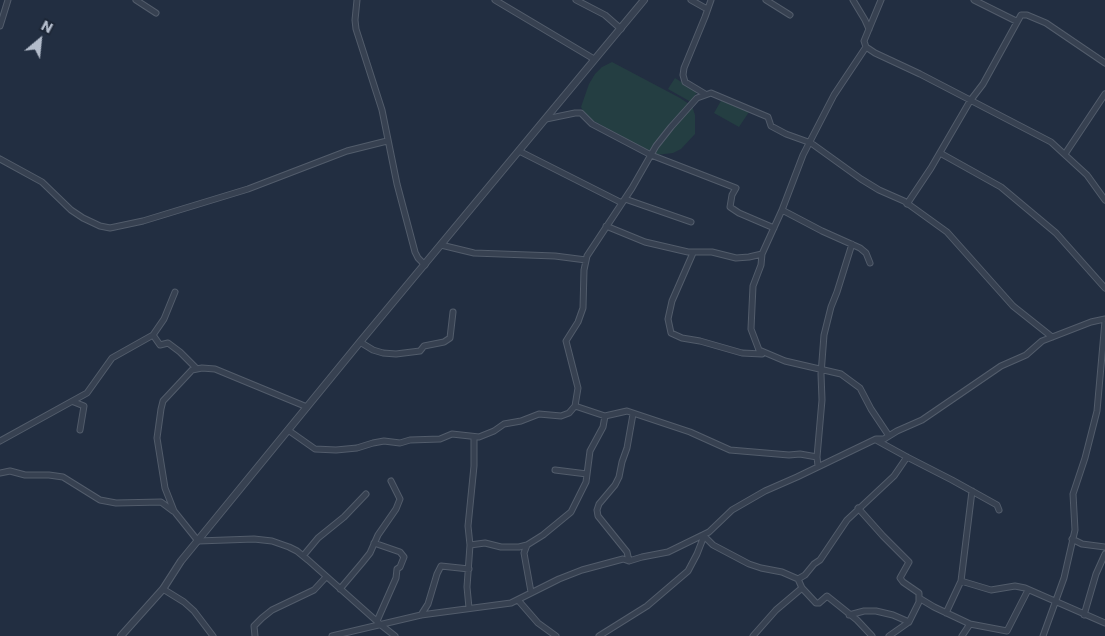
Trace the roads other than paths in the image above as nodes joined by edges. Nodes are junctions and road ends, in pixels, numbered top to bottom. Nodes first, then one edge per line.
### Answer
1 (8, 0) edge
2 (136, 0) edge
3 (357, 0) edge
4 (496, 0) edge
5 (576, 0) edge
6 (644, 0) edge
7 (691, 0) edge
8 (711, 0) edge
9 (766, 0) edge
10 (853, 0) edge
11 (882, 0) edge
12 (974, 0) edge
13 (707, 9) junction
14 (156, 13) dead end
15 (790, 15) dead end
16 (1016, 21) junction
17 (0, 26) edge
18 (621, 28) junction
19 (869, 29) junction
20 (866, 47) junction
21 (594, 59) junction
22 (1105, 63) edge
23 (705, 94) junction
24 (1105, 94) edge
25 (970, 101) junction
26 (546, 119) junction
27 (387, 141) junction
28 (811, 143) junction
29 (519, 151) junction
30 (940, 153) junction
31 (1065, 154) junction
32 (651, 155) junction
33 (0, 159) edge
34 (1105, 200) edge
35 (623, 201) junction
36 (907, 204) junction
37 (782, 210) junction
38 (691, 222) dead end
39 (606, 226) junction
40 (774, 228) junction
41 (852, 244) junction
42 (441, 245) junction
43 (693, 253) junction
44 (762, 254) junction
45 (586, 260) junction
46 (870, 263) dead end
47 (425, 265) junction
48 (1105, 288) edge
49 (176, 292) dead end
50 (454, 312) dead end
51 (1105, 320) edge
52 (153, 335) junction
53 (1052, 337) junction
54 (360, 342) junction
55 (767, 354) junction
56 (196, 368) junction
57 (821, 369) junction
58 (74, 402) junction
59 (574, 406) junction
60 (307, 407) junction
61 (633, 414) junction
62 (605, 416) junction
63 (80, 430) dead end
64 (288, 430) junction
65 (889, 436) junction
66 (474, 438) junction
67 (876, 439) junction
68 (0, 441) edge
69 (817, 457) junction
70 (907, 457) junction
71 (818, 466) junction
72 (555, 470) dead end
73 (0, 473) edge
74 (587, 474) junction
75 (392, 481) dead end
76 (972, 491) junction
77 (366, 494) dead end
78 (858, 508) junction
79 (999, 510) dead end
80 (174, 511) junction
81 (703, 535) junction
82 (1072, 539) junction
83 (198, 541) junction
84 (374, 543) junction
85 (1082, 544) junction
86 (470, 545) junction
87 (527, 545) junction
88 (1105, 547) edge
89 (1070, 551) junction
90 (1105, 554) edge
91 (303, 556) junction
92 (629, 561) junction
93 (469, 569) junction
94 (326, 577) junction
95 (798, 579) junction
96 (961, 581) junction
97 (340, 588) junction
98 (802, 588) junction
99 (162, 589) junction
100 (1028, 590) junction
101 (531, 592) junction
102 (919, 598) junction
103 (518, 600) junction
104 (1054, 602) junction
105 (469, 608) junction
106 (946, 613) junction
107 (422, 615) junction
108 (849, 615) junction
109 (1084, 615) junction
110 (909, 622) junction
111 (379, 623) junction
112 (1105, 623) edge
113 (970, 624) junction
114 (121, 636) edge
115 (213, 636) edge
116 (255, 636) edge
117 (332, 636) edge
118 (395, 636) edge
119 (556, 636) edge
120 (598, 636) edge
121 (753, 636) edge
122 (872, 636) edge
123 (890, 636) edge
124 (962, 636) edge
125 (1043, 636) edge

1 - 17 street
2 - 14 street
3 - 27 street
4 - 21 street
5 - 18 street
6 - 18 street
7 - 13 street
8 - 13 street
9 - 15 street
10 - 19 street
11 - 19 street
12 - 16 street
13 - 23 street
16 - 22 street
16 - 25 street
18 - 21 street
19 - 20 street
20 - 25 street
20 - 28 street
21 - 26 street
23 - 28 street
23 - 32 street
24 - 31 street
25 - 30 street
25 - 31 street
26 - 29 street
26 - 32 street
27 - 33 street
27 - 47 street
28 - 36 street
28 - 37 street
29 - 35 street
29 - 42 street
30 - 36 street
30 - 48 street
31 - 34 street
32 - 35 street
32 - 40 street
35 - 38 street
35 - 39 street
36 - 53 street
37 - 40 street
37 - 41 street
39 - 43 street
39 - 45 street
40 - 44 street
41 - 46 street
41 - 57 street
42 - 45 street
42 - 47 street
43 - 44 street
43 - 55 street
44 - 55 street
45 - 59 street
47 - 54 street
49 - 52 street
50 - 54 street
51 - 53 street
51 - 82 street
52 - 56 street
52 - 58 street
53 - 65 street
54 - 60 street
55 - 57 street
56 - 60 street
56 - 80 street
57 - 65 street
57 - 69 street
58 - 63 street
58 - 68 street
59 - 62 street
59 - 66 street
60 - 64 street
61 - 62 street
61 - 69 street
61 - 92 street
62 - 74 street
64 - 66 street
64 - 83 street
65 - 67 street
66 - 86 street
67 - 70 street
67 - 71 street
69 - 71 street
70 - 76 street
70 - 78 street
71 - 81 street
72 - 74 street
73 - 80 street
74 - 87 street
75 - 84 street
76 - 79 street
76 - 96 street
77 - 91 street
78 - 95 street
78 - 102 street
80 - 83 street
81 - 92 street
81 - 95 street
81 - 120 street
82 - 85 street
82 - 89 street
83 - 91 street
83 - 99 street
84 - 97 street
84 - 111 street
85 - 88 street
85 - 89 street
86 - 87 street
86 - 93 street
87 - 101 street
89 - 104 street
90 - 109 street
91 - 94 street
92 - 101 street
93 - 105 street
93 - 107 street
94 - 97 street
94 - 116 street
95 - 98 street
96 - 100 street
96 - 106 street
97 - 111 street
98 - 108 street
98 - 121 street
99 - 114 street
99 - 115 street
100 - 104 street
100 - 113 street
101 - 103 street
102 - 106 street
102 - 110 street
103 - 105 street
103 - 119 street
104 - 109 street
104 - 125 street
105 - 107 street
106 - 113 street
107 - 111 street
108 - 110 street
108 - 122 street
109 - 112 street
110 - 123 street
111 - 117 street
111 - 118 street
113 - 124 street

